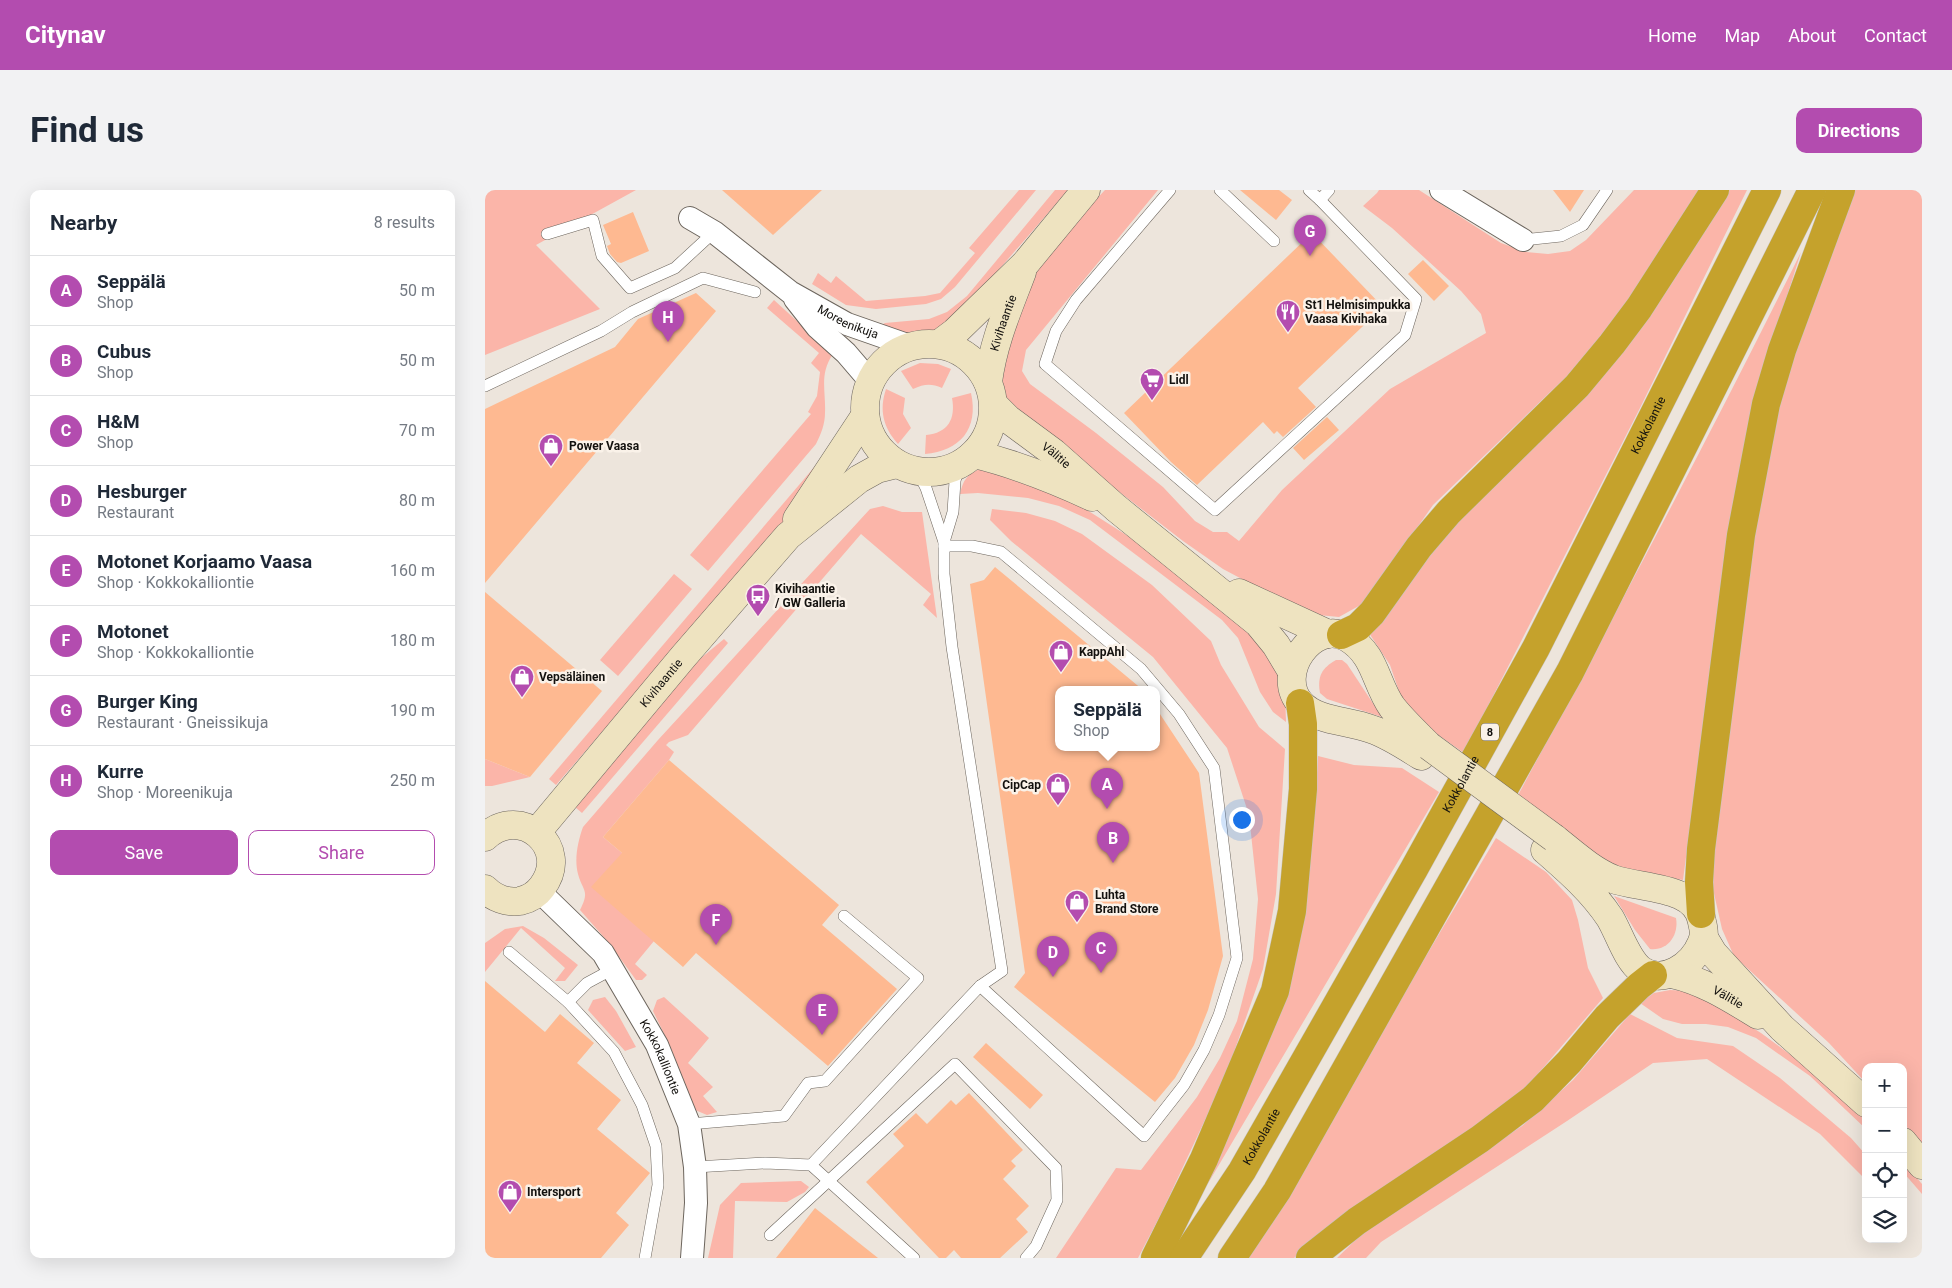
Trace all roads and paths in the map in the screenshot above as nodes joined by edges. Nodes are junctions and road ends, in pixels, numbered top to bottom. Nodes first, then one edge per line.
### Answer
1 (1085, 190) edge
2 (1170, 190) edge
3 (1220, 190) edge
4 (1309, 190) edge
5 (1329, 190) edge
6 (1441, 190) edge
7 (1607, 190) edge
8 (1715, 190) edge
9 (1767, 190) edge
10 (1812, 190) edge
11 (1841, 190) edge
12 (1320, 200) junction
13 (690, 218) dead end
14 (714, 232) junction
15 (547, 234) dead end
16 (1523, 240) joint
17 (1274, 241) dead end
18 (1025, 264) junction
19 (755, 292) dead end
20 (790, 292) junction
21 (939, 344) junction
22 (910, 346) junction
23 (870, 381) junction
24 (485, 386) edge
25 (991, 394) junction
26 (865, 416) junction
27 (966, 460) junction
28 (908, 468) junction
29 (1116, 508) junction
30 (788, 536) junction
31 (944, 544) junction
32 (1193, 570) junction
33 (1335, 635) junction
34 (1291, 670) junction
35 (1155, 686) edge
36 (1160, 692) edge
37 (1300, 703) junction
38 (1425, 751) junction
39 (537, 832) junction
40 (485, 837) edge
41 (1549, 844) junction
42 (486, 891) edge
43 (539, 891) junction
44 (844, 916) dead end
45 (1703, 926) junction
46 (509, 952) dead end
47 (613, 969) junction
48 (1663, 974) junction
49 (979, 986) junction
50 (568, 1002) junction
51 (1782, 1028) junction
52 (1862, 1099) edge
53 (689, 1124) junction
54 (1907, 1147) edge
55 (811, 1165) junction
56 (1922, 1165) edge
57 (695, 1166) junction
58 (830, 1182) junction
59 (770, 1235) dead end
60 (645, 1258) edge
61 (692, 1258) edge
62 (914, 1258) edge
63 (1026, 1258) edge
64 (1155, 1258) edge
65 (1184, 1258) edge
66 (1232, 1258) edge
67 (1309, 1258) edge

1 - 18 main road, Kivihaantie
2 - 12 lane
3 - 17 lane
4 - 12 lane
5 - 12 lane
6 - 16 street
7 - 16 lane
8 - 33 highway
9 - 65 highway, Kokkolantie / 8
10 - 66 highway
11 - 45 highway
13 - 14 street, Moreenikuja
14 - 15 lane
14 - 20 street, Moreenikuja
18 - 21 main road, Kivihaantie
18 - 25 main road, Kivihaantie
19 - 24 lane
20 - 22 street, Moreenikuja
20 - 23 street, Moreenikuja
21 - 22 main road
21 - 25 main road
22 - 23 main road
23 - 26 main road
25 - 27 main road
25 - 29 main road, Välitie
26 - 28 main road
26 - 30 main road, Kivihaantie
27 - 28 main road
27 - 29 main road, Välitie
27 - 31 lane
28 - 30 main road, Kivihaantie
28 - 31 lane
29 - 32 main road, Välitie
30 - 39 main road, Kivihaantie
31 - 35 lane
31 - 49 lane
32 - 33 main road, Välitie
32 - 34 main road, Välitie
33 - 34 main road
33 - 38 main road, Välitie
34 - 37 main road
36 - 49 lane
37 - 38 main road
37 - 64 highway
38 - 41 main road
39 - 40 main road
39 - 43 main road
41 - 45 main road, Välitie
41 - 48 main road, Välitie
42 - 43 main road
43 - 47 street, Kokkokalliontie
44 - 53 lane
45 - 48 main road
45 - 51 main road, Välitie
46 - 50 lane
47 - 50 lane
47 - 53 street, Kokkokalliontie
48 - 51 main road, Välitie
48 - 67 highway
49 - 55 lane
50 - 60 lane
51 - 52 main road, Välitie
53 - 57 street, Kokkokalliontie
54 - 56 main road
55 - 57 lane
55 - 58 lane
57 - 61 street, Kokkokalliontie
58 - 59 lane
58 - 62 lane
58 - 63 lane

